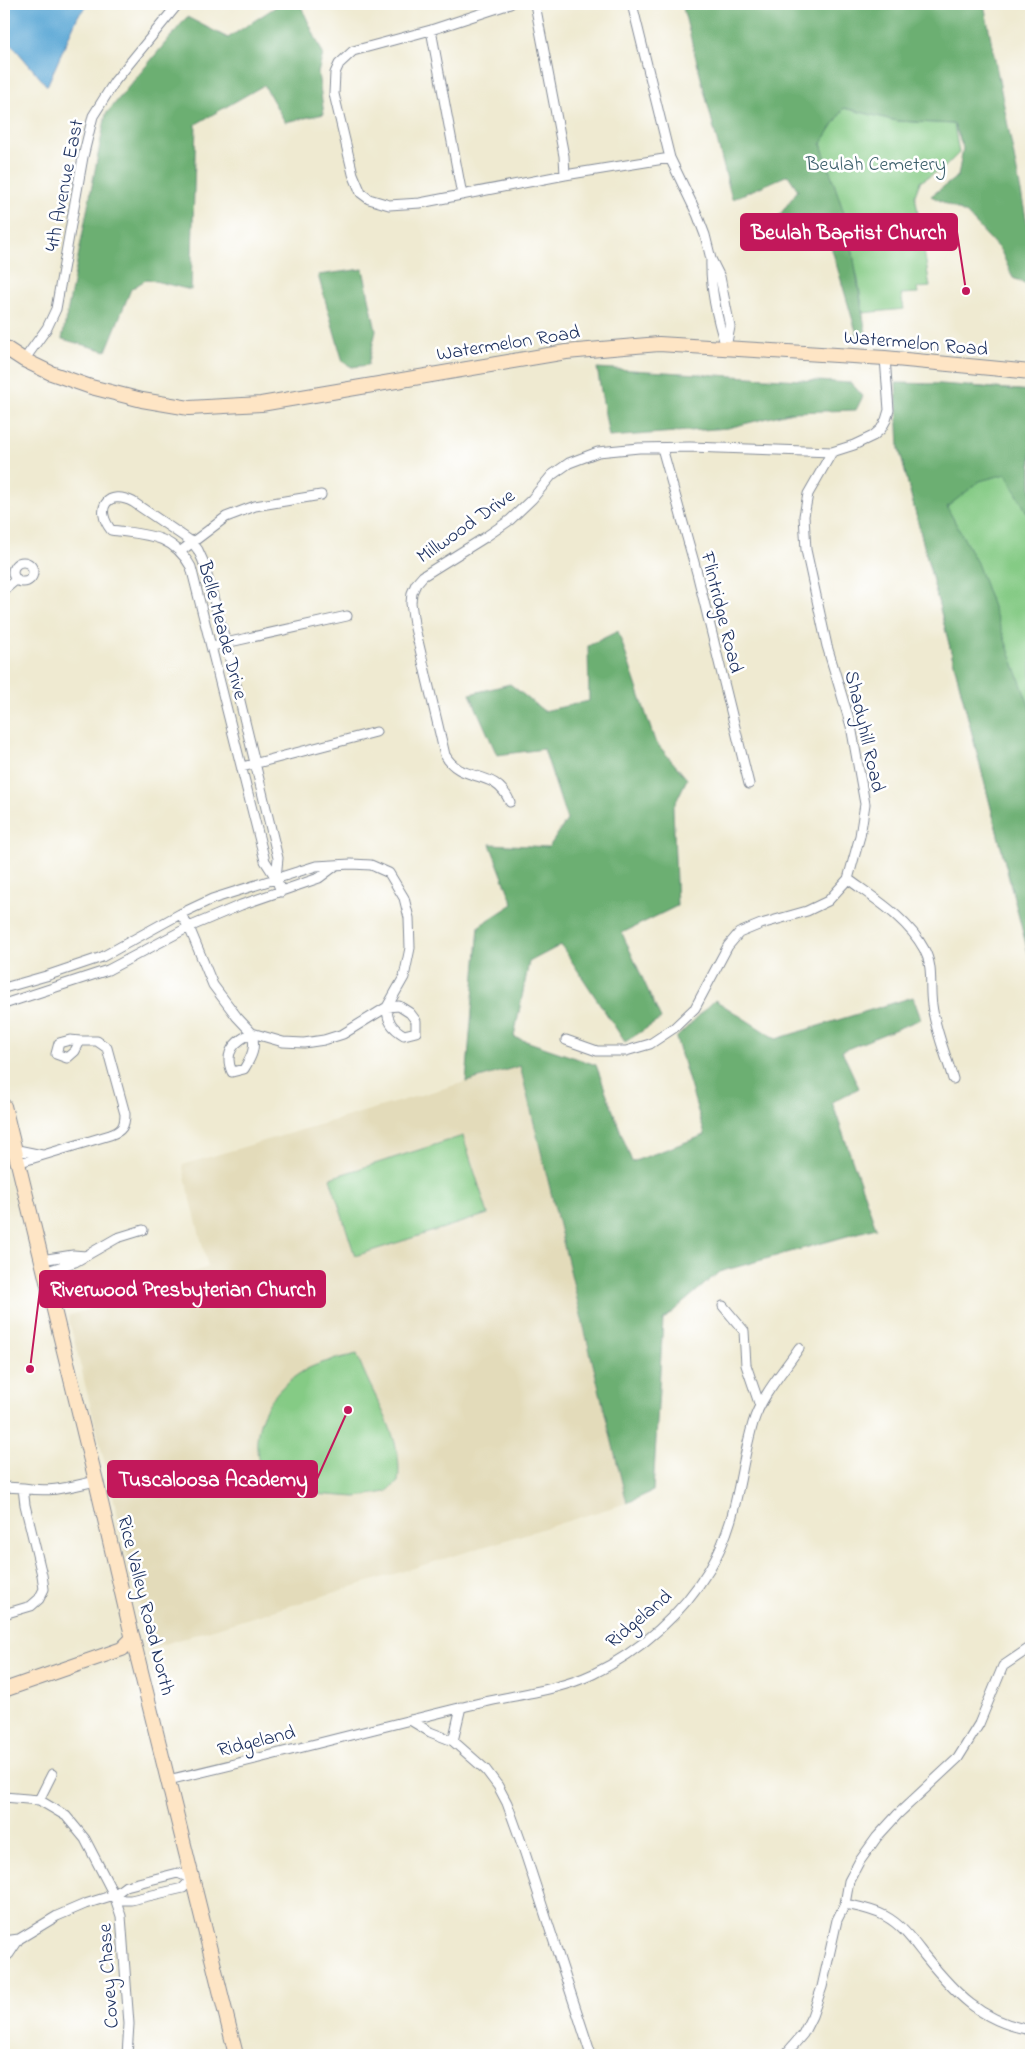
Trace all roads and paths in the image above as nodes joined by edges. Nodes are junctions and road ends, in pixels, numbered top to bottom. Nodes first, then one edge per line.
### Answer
1 (178, 4) edge
2 (510, 4) edge
3 (535, 4) edge
4 (632, 4) edge
5 (431, 30) junction
6 (670, 158) junction
7 (565, 175) junction
8 (462, 195) junction
9 (4, 347) edge
10 (726, 347) junction
11 (885, 358) junction
12 (24, 360) junction
13 (1031, 372) edge
14 (662, 448) junction
15 (832, 452) junction
16 (321, 495) dead end
17 (192, 542) junction
18 (181, 551) junction
19 (17, 580) dead end
20 (4, 590) edge
21 (347, 616) dead end
22 (226, 643) junction
23 (212, 646) junction
24 (376, 732) dead end
25 (255, 762) junction
26 (242, 767) junction
27 (749, 784) dead end
28 (510, 802) dead end
29 (335, 866) junction
30 (276, 878) junction
31 (848, 879) junction
32 (281, 892) junction
33 (180, 914) junction
34 (189, 928) junction
35 (4, 988) edge
36 (4, 1004) edge
37 (566, 1040) dead end
38 (80, 1041) dead end
39 (953, 1079) dead end
40 (4, 1106) edge
41 (13, 1149) junction
42 (42, 1155) junction
43 (17, 1163) junction
44 (143, 1230) dead end
45 (43, 1266) junction
46 (723, 1306) dead end
47 (799, 1348) dead end
48 (760, 1406) junction
49 (96, 1481) junction
50 (4, 1487) edge
51 (24, 1488) junction
52 (4, 1614) edge
53 (133, 1638) junction
54 (1031, 1647) edge
55 (4, 1690) edge
56 (461, 1707) junction
57 (410, 1720) junction
58 (453, 1741) junction
59 (52, 1774) dead end
60 (168, 1780) junction
61 (4, 1797) edge
62 (38, 1800) junction
63 (192, 1879) junction
64 (114, 1896) junction
65 (845, 1904) junction
66 (19, 1939) junction
67 (4, 1941) edge
68 (4, 1958) edge
69 (1031, 2030) edge
70 (127, 2055) edge
71 (236, 2055) edge
72 (591, 2055) edge
73 (785, 2055) edge

1 - 12 street, 4th Avenue East
2 - 5 street
3 - 7 street
4 - 6 street
5 - 8 street
5 - 8 street
6 - 7 street
6 - 10 street
7 - 8 street
9 - 12 street, Watermelon Road
10 - 11 street, Watermelon Road
10 - 12 street, Watermelon Road
11 - 13 street, Watermelon Road
11 - 15 street, Millwood Drive
14 - 15 street, Millwood Drive
14 - 27 street, Flintridge Road
14 - 28 street, Millwood Drive
15 - 31 street, Shadyhill Road
16 - 17 street
17 - 18 street
17 - 18 street, Belle Meade Drive
17 - 22 street, Belle Meade Drive
18 - 23 street, Belle Meade Drive
19 - 20 street
21 - 22 street
22 - 23 street
22 - 25 street, Belle Meade Drive
23 - 26 street, Belle Meade Drive
24 - 25 street
25 - 26 street
25 - 30 street, Belle Meade Drive
26 - 30 street, Belle Meade Drive
29 - 30 street
29 - 32 street
29 - 34 street
30 - 32 street, Belle Meade Drive
30 - 33 street
31 - 37 street, Shadyhill Road
31 - 39 street
32 - 34 street
33 - 34 street
33 - 35 street
34 - 36 street
38 - 42 street
40 - 41 street, Rice Valley Road North
41 - 42 street
41 - 43 street, Rice Valley Road North
42 - 43 street
43 - 45 street, Rice Valley Road North
44 - 45 street
45 - 49 street, Rice Valley Road North
46 - 48 street
47 - 48 street, Ridgeland
48 - 56 street, Ridgeland
49 - 51 street
49 - 53 street, Rice Valley Road North
50 - 51 street
51 - 52 street
53 - 55 street
53 - 60 street, Rice Valley Road North
54 - 65 street
56 - 57 street, Ridgeland
56 - 58 street
57 - 58 street
57 - 60 street, Ridgeland
58 - 72 street
59 - 62 street
60 - 63 street, Rice Valley Road North
61 - 62 street, Covey Chase
62 - 64 street, Covey Chase
63 - 64 street, Covey Chase
63 - 64 street, Covey Chase
63 - 71 street, Rice Valley Road North
64 - 66 street
64 - 70 street, Covey Chase
65 - 69 street
65 - 73 street
66 - 67 street
66 - 68 street

